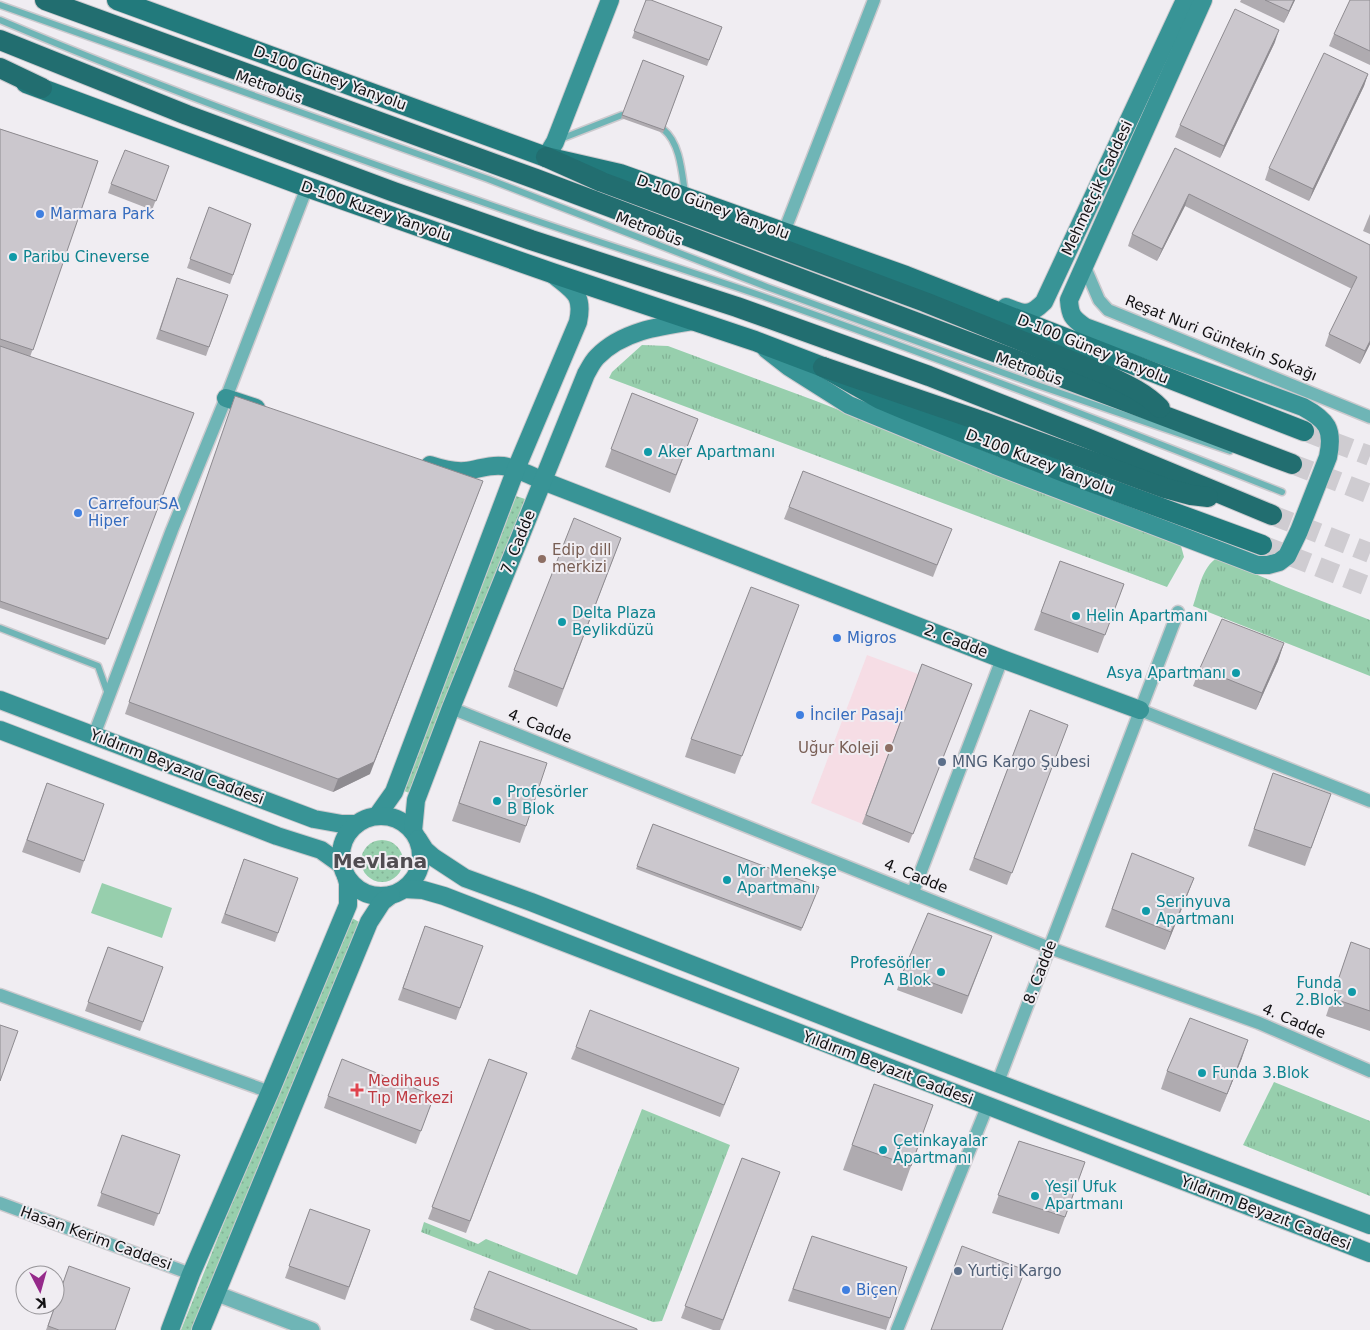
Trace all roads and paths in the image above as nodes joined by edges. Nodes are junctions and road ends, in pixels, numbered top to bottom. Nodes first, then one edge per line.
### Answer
1 (45, 0) edge
2 (117, 0) edge
3 (146, 0) edge
4 (610, 0) edge
5 (874, 0) edge
6 (1185, 0) edge
7 (1203, 0) edge
8 (0, 5) edge
9 (162, 16) junction
10 (0, 20) edge
11 (0, 40) edge
12 (0, 68) edge
13 (0, 74) edge
14 (42, 88) junction
15 (622, 115) edge
16 (664, 130) edge
17 (551, 149) junction
18 (306, 187) junction
19 (686, 196) junction
20 (784, 232) junction
21 (552, 273) junction
22 (1081, 273) junction
23 (969, 299) junction
24 (694, 321) junction
25 (755, 341) junction
26 (823, 367) junction
27 (226, 398) junction
28 (270, 412) edge
29 (1370, 417) edge
30 (1170, 418) junction
31 (1304, 431) tunnel mouth
32 (1234, 452) dead end
33 (415, 460) edge
34 (1292, 464) tunnel mouth
35 (516, 469) junction
36 (543, 481) junction
37 (1282, 492) dead end
38 (1232, 499) junction
39 (1272, 515) tunnel mouth
40 (1262, 545) tunnel mouth
41 (1178, 612) dead end
42 (0, 628) edge
43 (1002, 659) junction
44 (108, 695) junction
45 (0, 700) edge
46 (451, 708) junction
47 (1140, 710) junction
48 (0, 730) edge
49 (94, 735) junction
50 (1370, 801) edge
51 (377, 816) junction
52 (357, 824) junction
53 (415, 835) junction
54 (344, 870) junction
55 (398, 892) junction
56 (913, 892) junction
57 (1050, 948) junction
58 (0, 996) edge
59 (1370, 1071) edge
60 (998, 1082) junction
61 (270, 1092) junction
62 (988, 1106) junction
63 (0, 1203) edge
64 (1370, 1226) edge
65 (1370, 1254) edge
66 (191, 1274) junction
67 (215, 1293) junction
68 (170, 1330) edge
69 (201, 1330) edge
70 (312, 1330) edge
71 (897, 1330) edge

1 - 30 highway
2 - 9 main road, D-100 Güney Yanyolu
3 - 9 main road
4 - 17 main road
5 - 20 street
6 - 23 main road, Mehmetçik Caddesi
7 - 22 main road, Mehmetçik Caddesi
8 - 32 lane, Metrobüs
9 - 17 main road, D-100 Güney Yanyolu
10 - 37 lane, Metrobüs
11 - 38 highway
12 - 14 highway
13 - 14 main road, D-100 Kuzey Yanyolu
14 - 18 main road, D-100 Kuzey Yanyolu
15 - 17 lane
16 - 19 lane
17 - 19 main road, D-100 Güney Yanyolu
17 - 30 highway
18 - 21 main road, D-100 Kuzey Yanyolu
18 - 27 street
19 - 20 main road, D-100 Güney Yanyolu
20 - 23 main road, D-100 Güney Yanyolu
21 - 24 main road, D-100 Kuzey Yanyolu
21 - 35 main road, 7. Cadde
22 - 25 main road, Mehmetçik Caddesi
22 - 29 street, Reşat Nuri Güntekin Sokağı
23 - 31 main road, D-100 Güney Yanyolu
24 - 25 main road, D-100 Kuzey Yanyolu
24 - 36 main road, 7. Cadde
25 - 26 main road, D-100 Kuzey Yanyolu
26 - 38 highway
26 - 40 main road, D-100 Kuzey Yanyolu
27 - 28 main road
27 - 44 street
30 - 34 highway
33 - 35 main road
35 - 36 main road, 2. Cadde
35 - 51 main road, 7. Cadde
36 - 43 main road, 2. Cadde
36 - 46 main road, 7. Cadde
38 - 39 highway
41 - 47 street, 8. Cadde
42 - 44 lane
43 - 47 main road, 2. Cadde
43 - 56 street
44 - 49 street
45 - 49 main road, Yıldırım Beyazıd Caddesi
46 - 53 main road, 7. Cadde
46 - 56 street, 4. Cadde
47 - 50 street, 2. Cadde
47 - 57 street, 8. Cadde
48 - 54 main road, Yıldırım Beyazıd Caddesi
49 - 52 main road, Yıldırım Beyazıd Caddesi
51 - 52 main road
51 - 53 main road
52 - 54 main road
53 - 55 main road
53 - 60 main road, Yıldırım Beyazıt Caddesi
54 - 55 main road
54 - 61 main road
55 - 62 main road, Yıldırım Beyazıt Caddesi
55 - 67 main road
56 - 57 street, 4. Cadde
57 - 59 street, 4. Cadde
57 - 60 street, 8. Cadde
58 - 61 street
60 - 62 main road, 8. Cadde
60 - 64 main road, Yıldırım Beyazıt Caddesi
61 - 66 main road
62 - 65 main road, Yıldırım Beyazıt Caddesi
62 - 71 street, 8. Cadde
63 - 66 street, Hasan Kerim Caddesi
66 - 68 main road
67 - 69 main road
67 - 70 street

